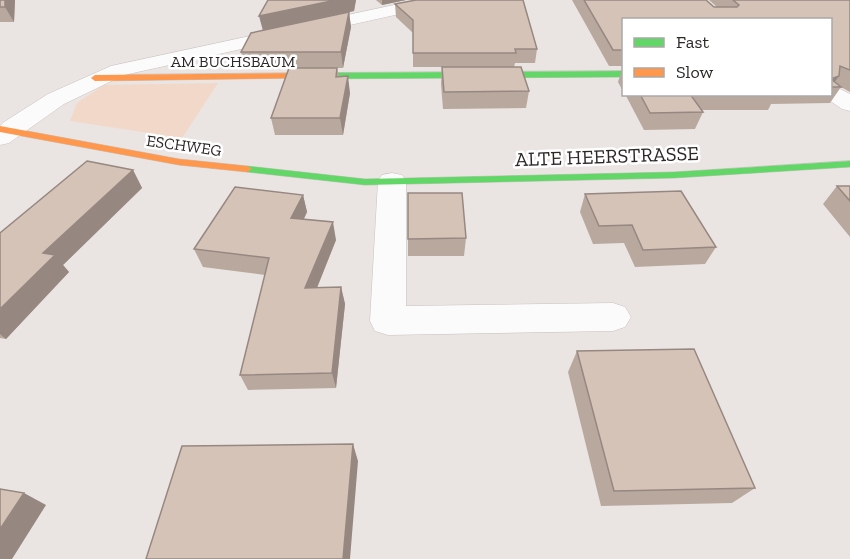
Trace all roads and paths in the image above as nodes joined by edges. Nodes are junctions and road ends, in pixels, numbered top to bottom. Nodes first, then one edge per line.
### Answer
1 (440, 0) edge
2 (622, 74) edge
3 (95, 78) junction
4 (832, 91) edge
5 (850, 104) edge
6 (3, 133) edge
7 (850, 164) edge
8 (378, 182) junction
9 (613, 317) dead end

1 - 3 street
2 - 3 street, AM BUCHSBAUM
3 - 6 street
4 - 5 street
6 - 8 street, ESCHWEG
7 - 8 street, ALTE HEERSTRASSE
8 - 9 street

